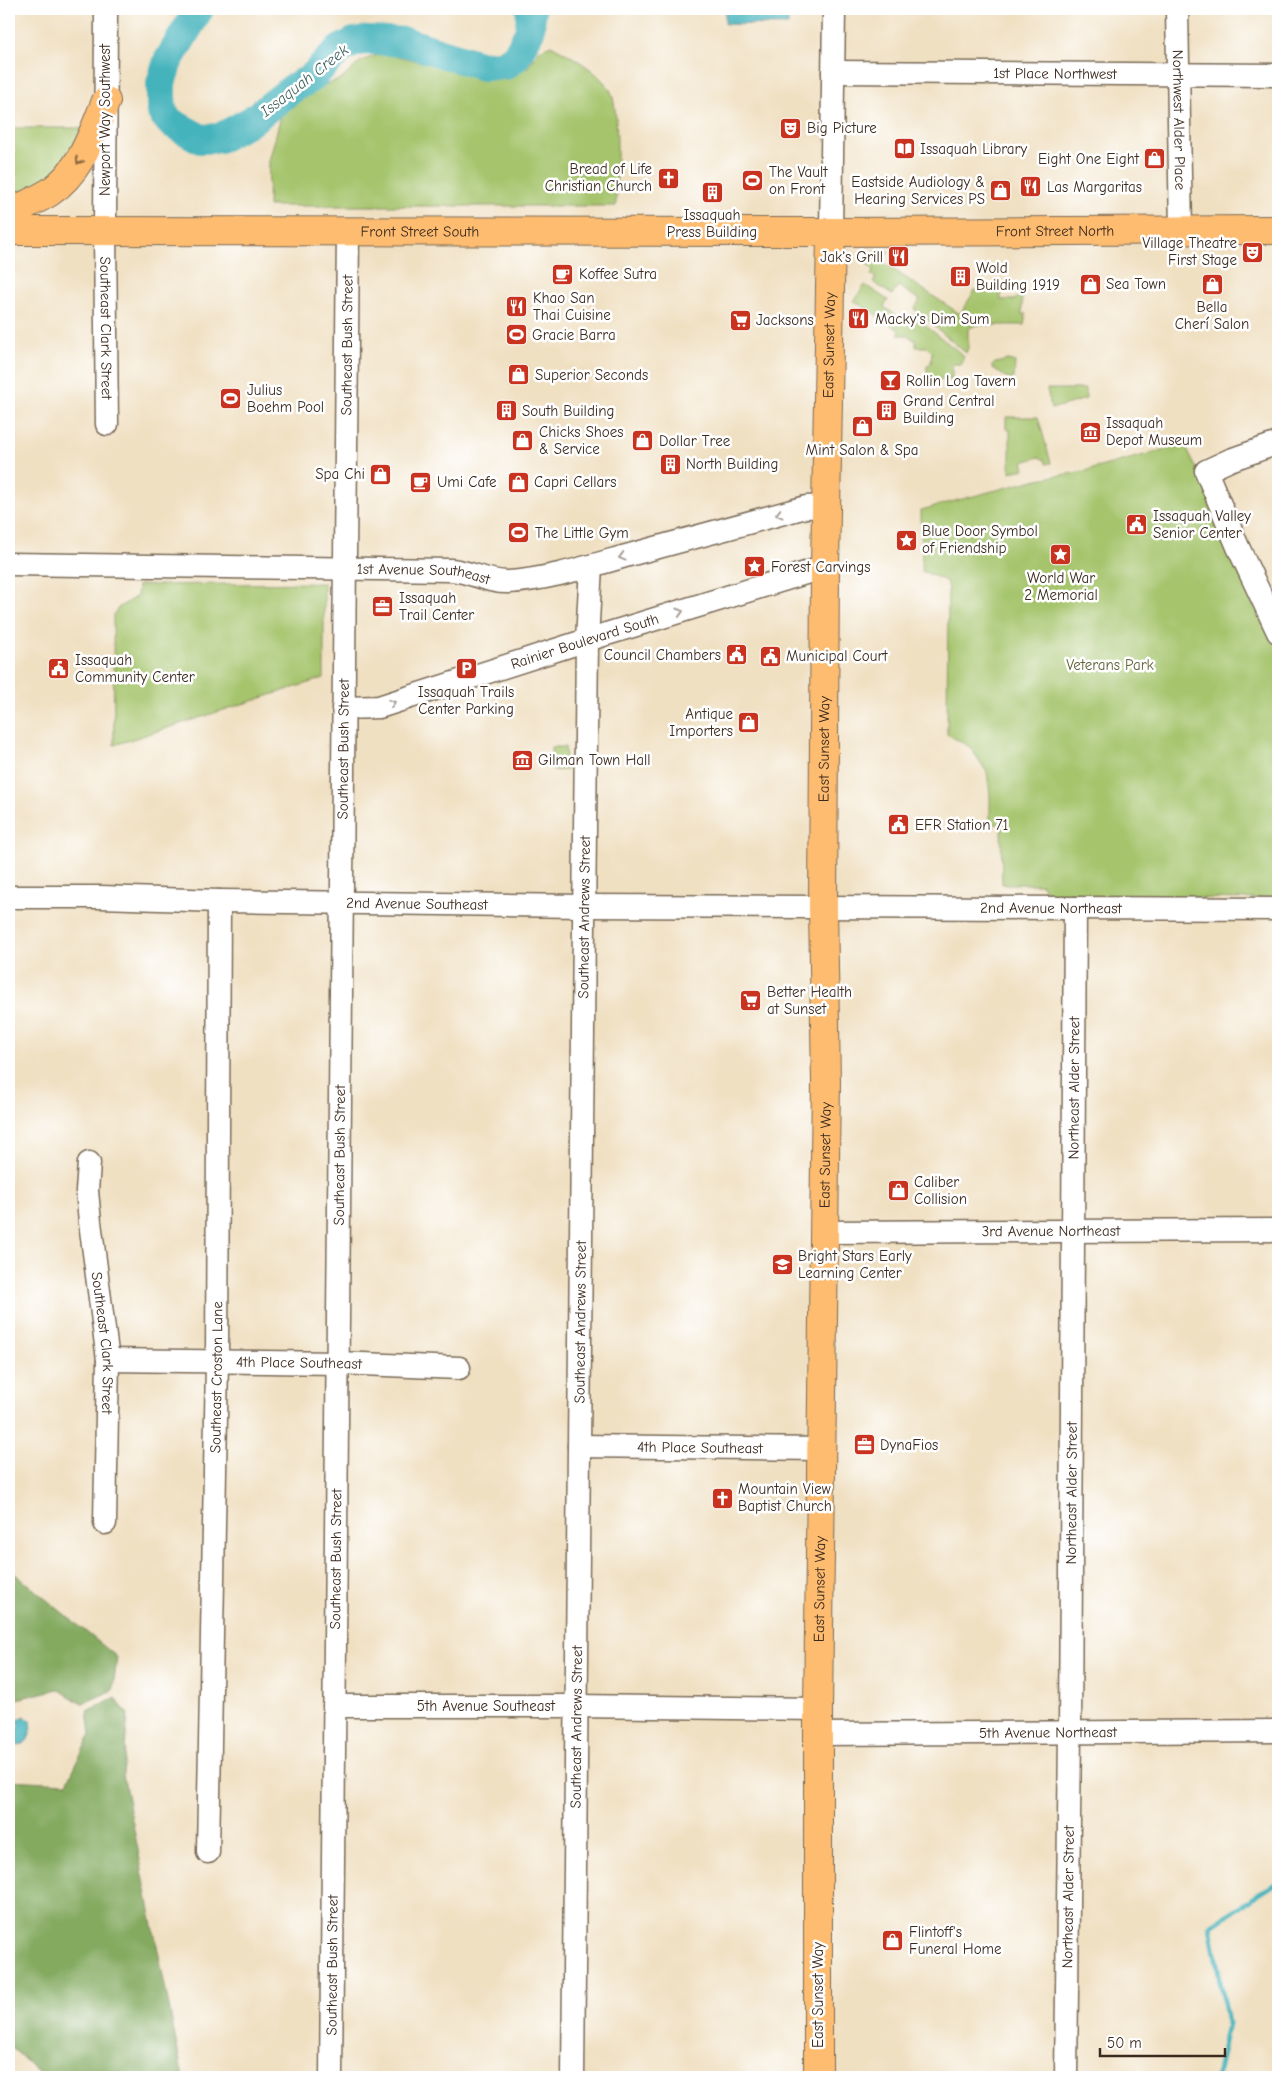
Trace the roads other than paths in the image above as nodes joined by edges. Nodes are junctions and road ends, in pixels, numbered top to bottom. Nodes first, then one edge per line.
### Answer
1 (106, 9) edge
2 (834, 9) edge
3 (1177, 9) edge
4 (834, 72) junction
5 (1177, 75) junction
6 (1278, 75) edge
7 (106, 101) junction
8 (9, 213) edge
9 (1278, 230) edge
10 (9, 231) edge
11 (348, 231) junction
12 (1181, 231) junction
13 (105, 232) junction
14 (831, 232) junction
15 (107, 424) dead end
16 (1278, 443) edge
17 (827, 506) junction
18 (9, 564) edge
19 (591, 566) junction
20 (826, 567) junction
21 (346, 569) junction
22 (1278, 632) edge
23 (587, 640) junction
24 (344, 708) junction
25 (9, 896) edge
26 (219, 901) junction
27 (342, 902) junction
28 (584, 906) junction
29 (823, 908) junction
30 (1075, 908) junction
31 (1278, 909) edge
32 (89, 1163) dead end
33 (1278, 1230) edge
34 (1072, 1231) junction
35 (823, 1232) junction
36 (108, 1360) junction
37 (217, 1362) junction
38 (338, 1363) junction
39 (459, 1368) dead end
40 (580, 1446) junction
41 (821, 1449) junction
42 (105, 1523) dead end
43 (334, 1706) junction
44 (576, 1706) junction
45 (818, 1722) junction
46 (1278, 1730) edge
47 (1070, 1732) junction
48 (208, 1852) dead end
49 (331, 2077) edge
50 (573, 2077) edge
51 (818, 2077) edge
52 (1066, 2077) edge

1 - 7 street, Newport Way Southwest
2 - 4 street
3 - 5 street, Northwest Alder Place
4 - 5 street, 1st Place Northwest
4 - 14 street
5 - 6 street, 1st Place Northwest
5 - 12 street, Northwest Alder Place
7 -> 8 main road
7 - 13 street, Newport Way Southwest
9 - 12 main road, Front Street North
10 - 13 main road, Front Street South
11 - 13 main road, Front Street South
11 - 14 main road, Front Street South
11 - 21 street, Southeast Bush Street
12 - 14 main road, Front Street North
13 - 15 street, Southeast Clark Street
14 - 17 main road, East Sunset Way
16 - 22 street
17 -> 19 street, 1st Avenue Southeast
17 - 20 main road, East Sunset Way
18 - 21 street, 1st Avenue Southeast
19 - 21 street, 1st Avenue Southeast
19 - 23 street, Southeast Andrews Street
23 -> 20 street, Rainier Boulevard South
20 - 29 main road, East Sunset Way
21 - 24 street, Southeast Bush Street
24 -> 23 street, Rainier Boulevard South
23 - 28 street, Southeast Andrews Street
24 - 27 street, Southeast Bush Street
25 - 26 street, 2nd Avenue Southeast
26 - 27 street, 2nd Avenue Southeast
26 - 37 street, Southeast Croston Lane
27 - 28 street, 2nd Avenue Southeast
27 - 38 street, Southeast Bush Street
28 - 29 street, 2nd Avenue Southeast
28 - 40 street, Southeast Andrews Street
29 - 30 street, 2nd Avenue Northeast
29 - 35 main road, East Sunset Way
30 - 31 street, 2nd Avenue Northeast
30 - 34 street, Northeast Alder Street
32 - 36 street, Southeast Clark Street
33 - 34 street, 3rd Avenue Northeast
34 - 35 street, 3rd Avenue Northeast
34 - 47 street, Northeast Alder Street
35 - 41 main road, East Sunset Way
36 - 37 street, 4th Place Southeast
36 - 42 street, Southeast Clark Street
37 - 38 street, 4th Place Southeast
37 - 48 street, Southeast Croston Lane
38 - 39 street, 4th Place Southeast
38 - 43 street, Southeast Bush Street
40 - 41 street, 4th Place Southeast
40 - 44 street, Southeast Andrews Street
41 - 45 main road, East Sunset Way
43 - 44 street, 5th Avenue Southeast
43 - 49 street, Southeast Bush Street
44 - 45 street, 5th Avenue Southeast
44 - 50 street, Southeast Andrews Street
45 - 47 street, 5th Avenue Northeast
45 - 51 main road, East Sunset Way
46 - 47 street, 5th Avenue Northeast
47 - 52 street, Northeast Alder Street

